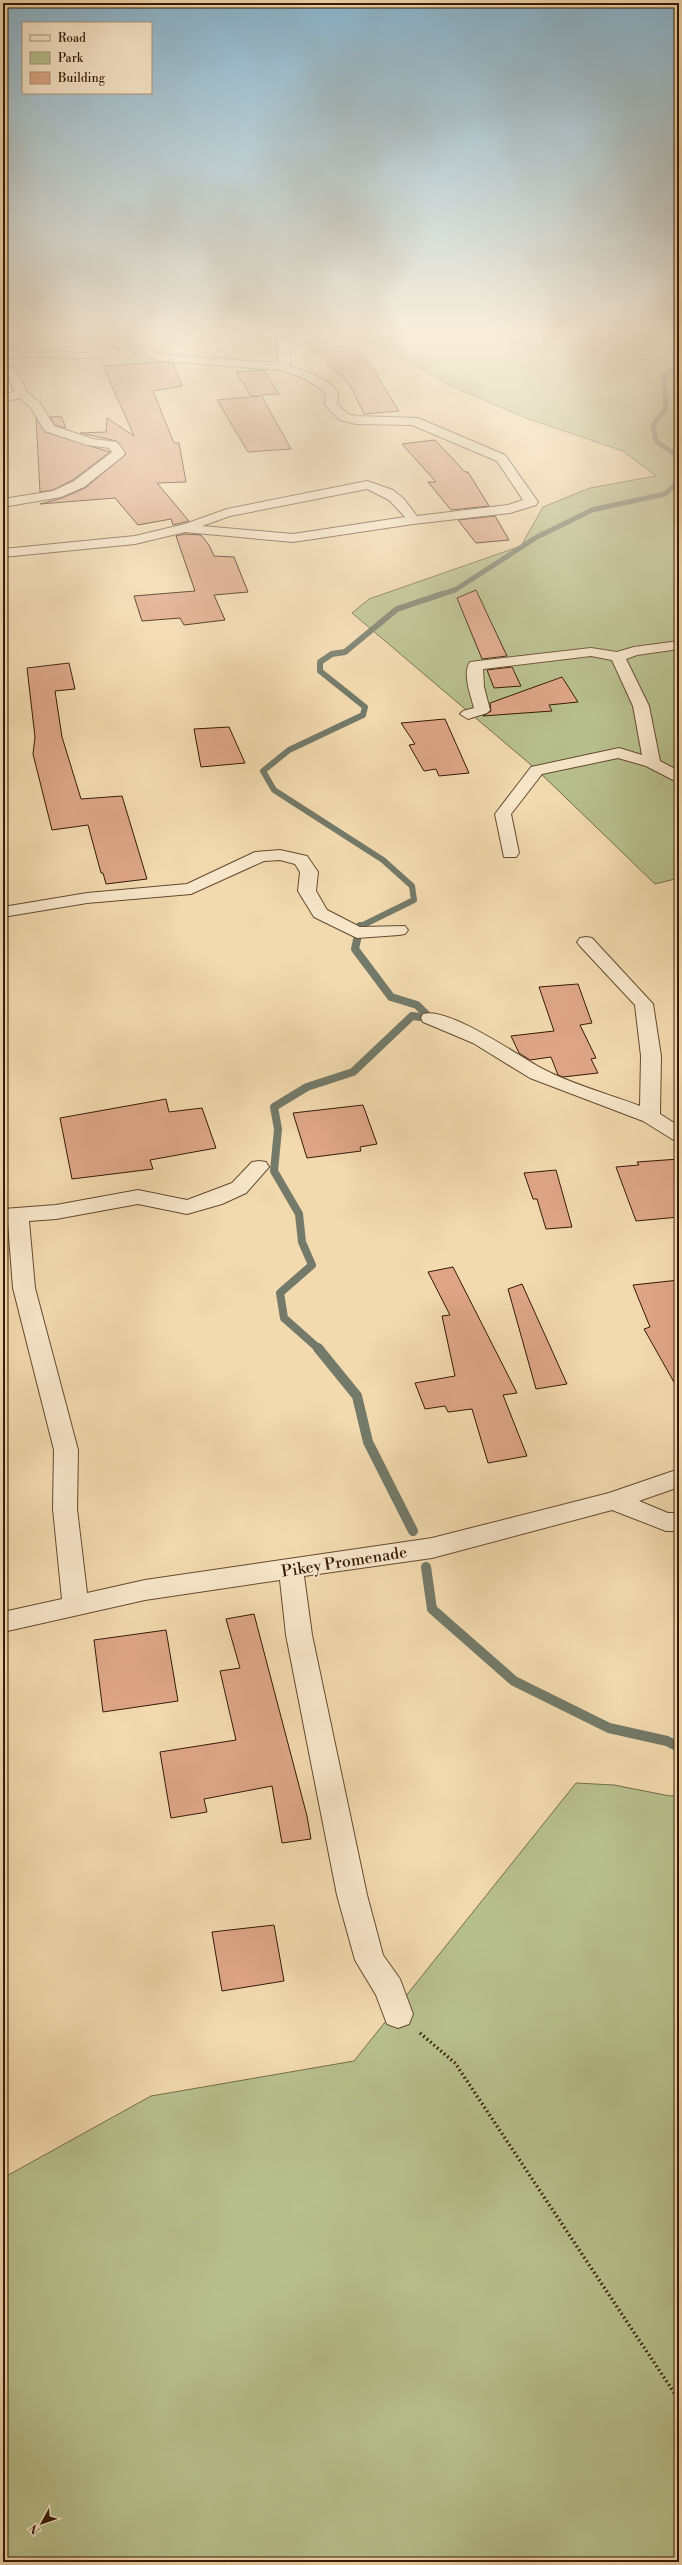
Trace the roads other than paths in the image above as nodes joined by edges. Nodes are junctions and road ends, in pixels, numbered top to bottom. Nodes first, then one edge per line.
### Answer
1 (119, 453) edge
2 (489, 453) edge
3 (3, 503) edge
4 (413, 520) junction
5 (185, 528) junction
6 (3, 553) edge
7 (679, 645) edge
8 (618, 657) junction
9 (468, 714) dead end
10 (652, 763) junction
11 (679, 778) edge
12 (510, 853) dead end
13 (3, 912) edge
14 (399, 930) dead end
15 (586, 942) dead end
16 (430, 1018) dead end
17 (650, 1117) junction
18 (679, 1135) edge
19 (259, 1166) dead end
20 (10, 1215) edge
21 (679, 1478) edge
22 (613, 1500) junction
23 (679, 1522) edge
24 (291, 1570) junction
25 (76, 1606) junction
26 (3, 1622) edge
27 (398, 2014) road end

1 - 3 street
2 - 4 street
4 - 5 street
4 - 5 street
5 - 6 street
7 - 8 street
8 - 9 street
8 - 10 street
10 - 11 street
10 - 12 street
13 - 14 street
15 - 17 street
16 - 17 street
17 - 18 street
19 - 20 street
20 - 25 street
21 - 22 street, Pikey Promenade
22 - 23 street
22 - 24 street, Pikey Promenade
24 - 25 street, Pikey Promenade
24 - 27 street
25 - 26 street, Pikey Promenade

